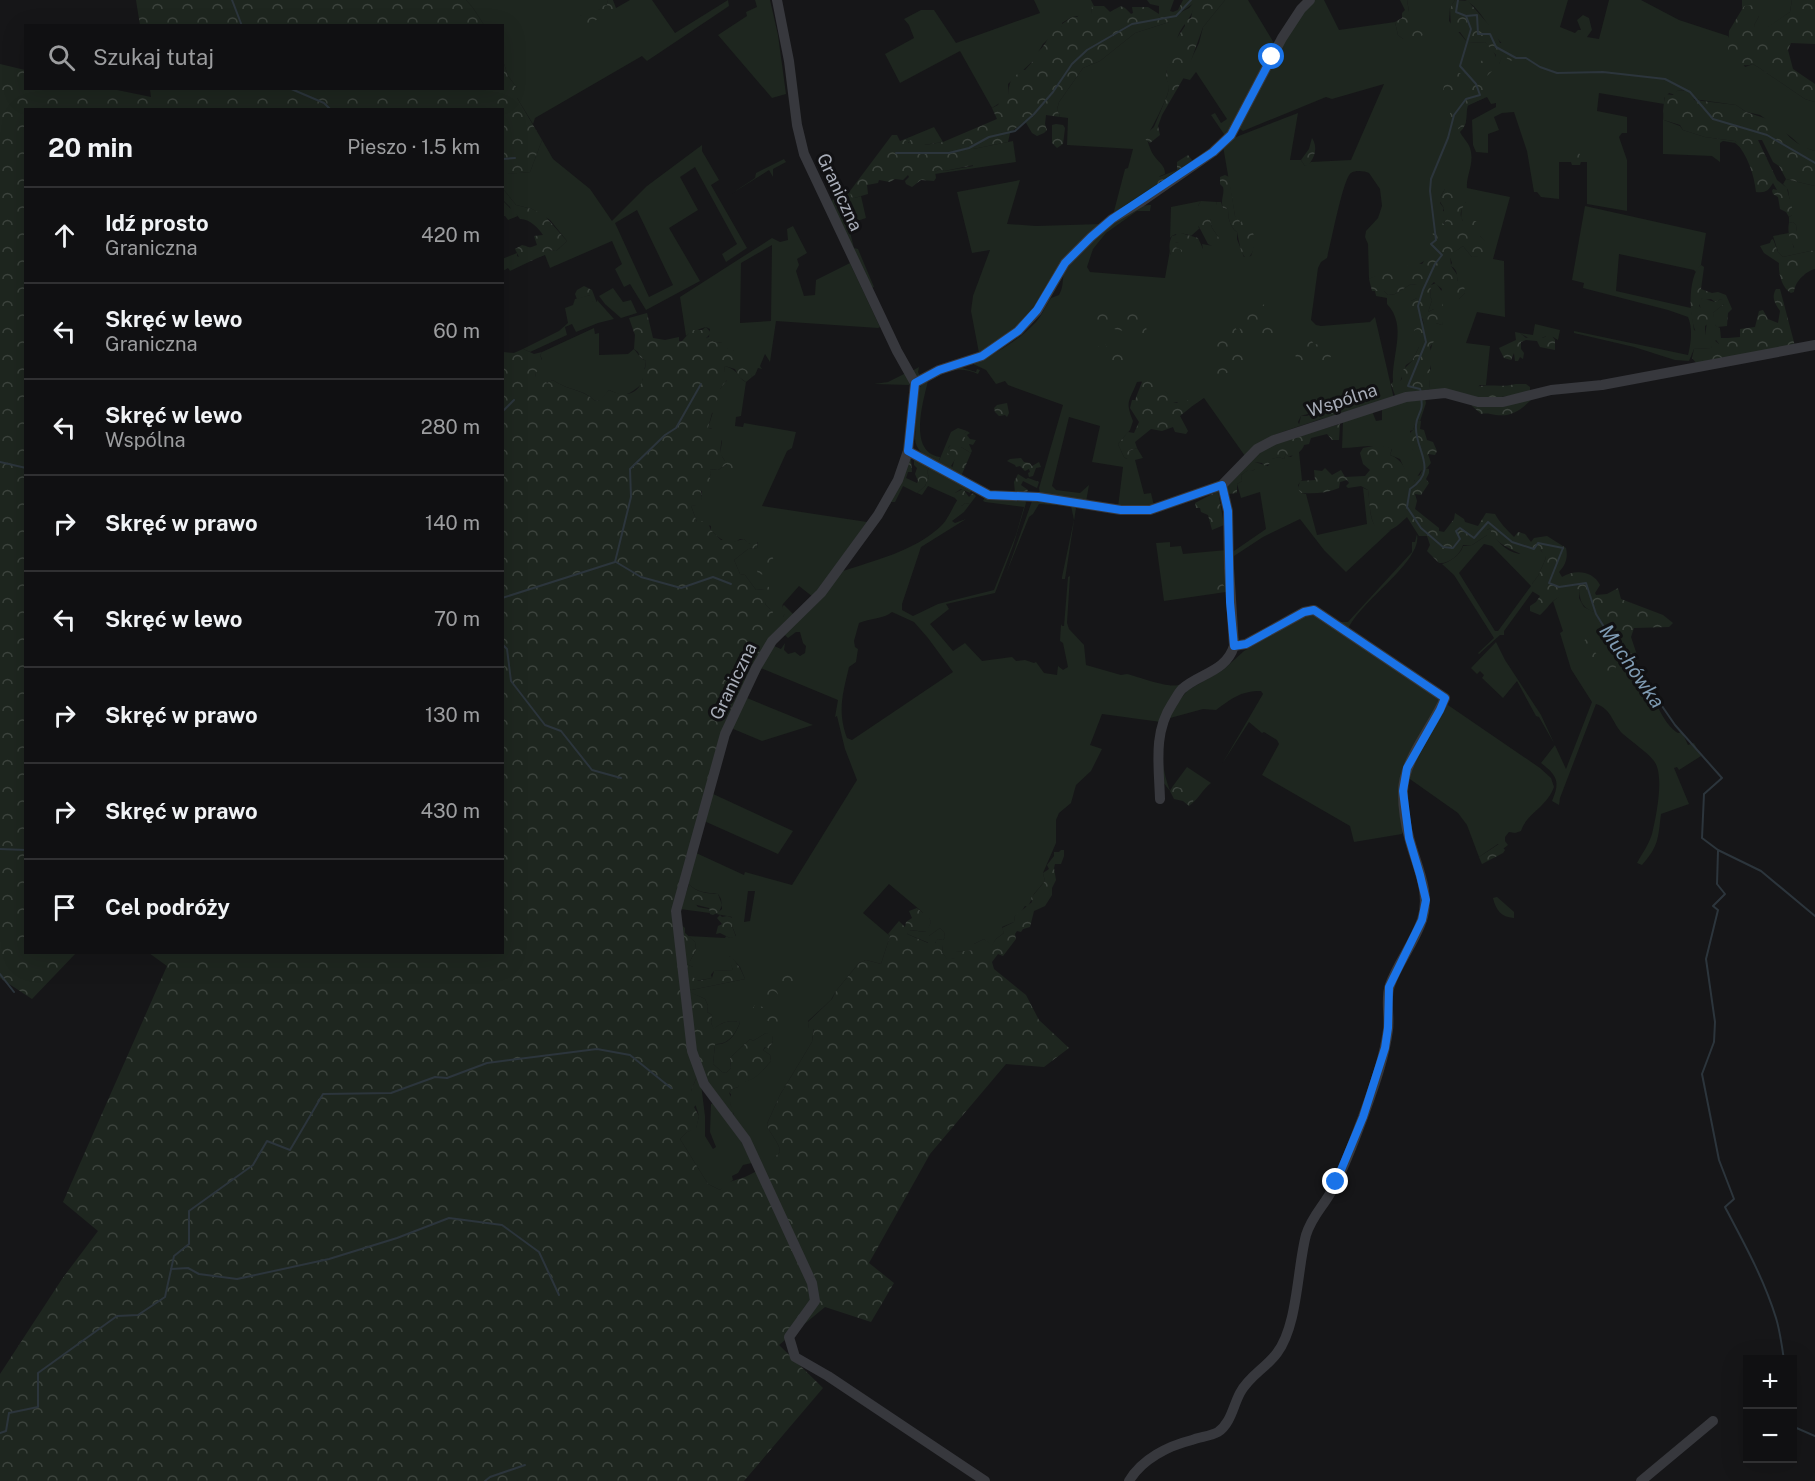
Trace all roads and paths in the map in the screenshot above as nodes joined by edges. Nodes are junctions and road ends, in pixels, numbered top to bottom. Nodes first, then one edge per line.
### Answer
1 (777, 0) edge
2 (1310, 0) edge
3 (1244, 132) dead end
4 (1231, 135) junction
5 (1815, 345) edge
6 (915, 383) junction
7 (908, 451) junction
8 (1222, 485) junction
9 (1234, 646) junction
10 (1160, 799) dead end
11 (1713, 1421) dead end
12 (984, 1481) edge
13 (1129, 1481) edge
14 (1641, 1481) edge

1 - 6 street, Graniczna
2 - 4 street
3 - 4 street
4 - 6 street
5 - 8 street, Wspólna
6 - 7 street, Graniczna
7 - 8 street, Wspólna
7 - 12 street, Graniczna
8 - 9 street
9 - 10 street
9 - 13 street
11 - 14 street

